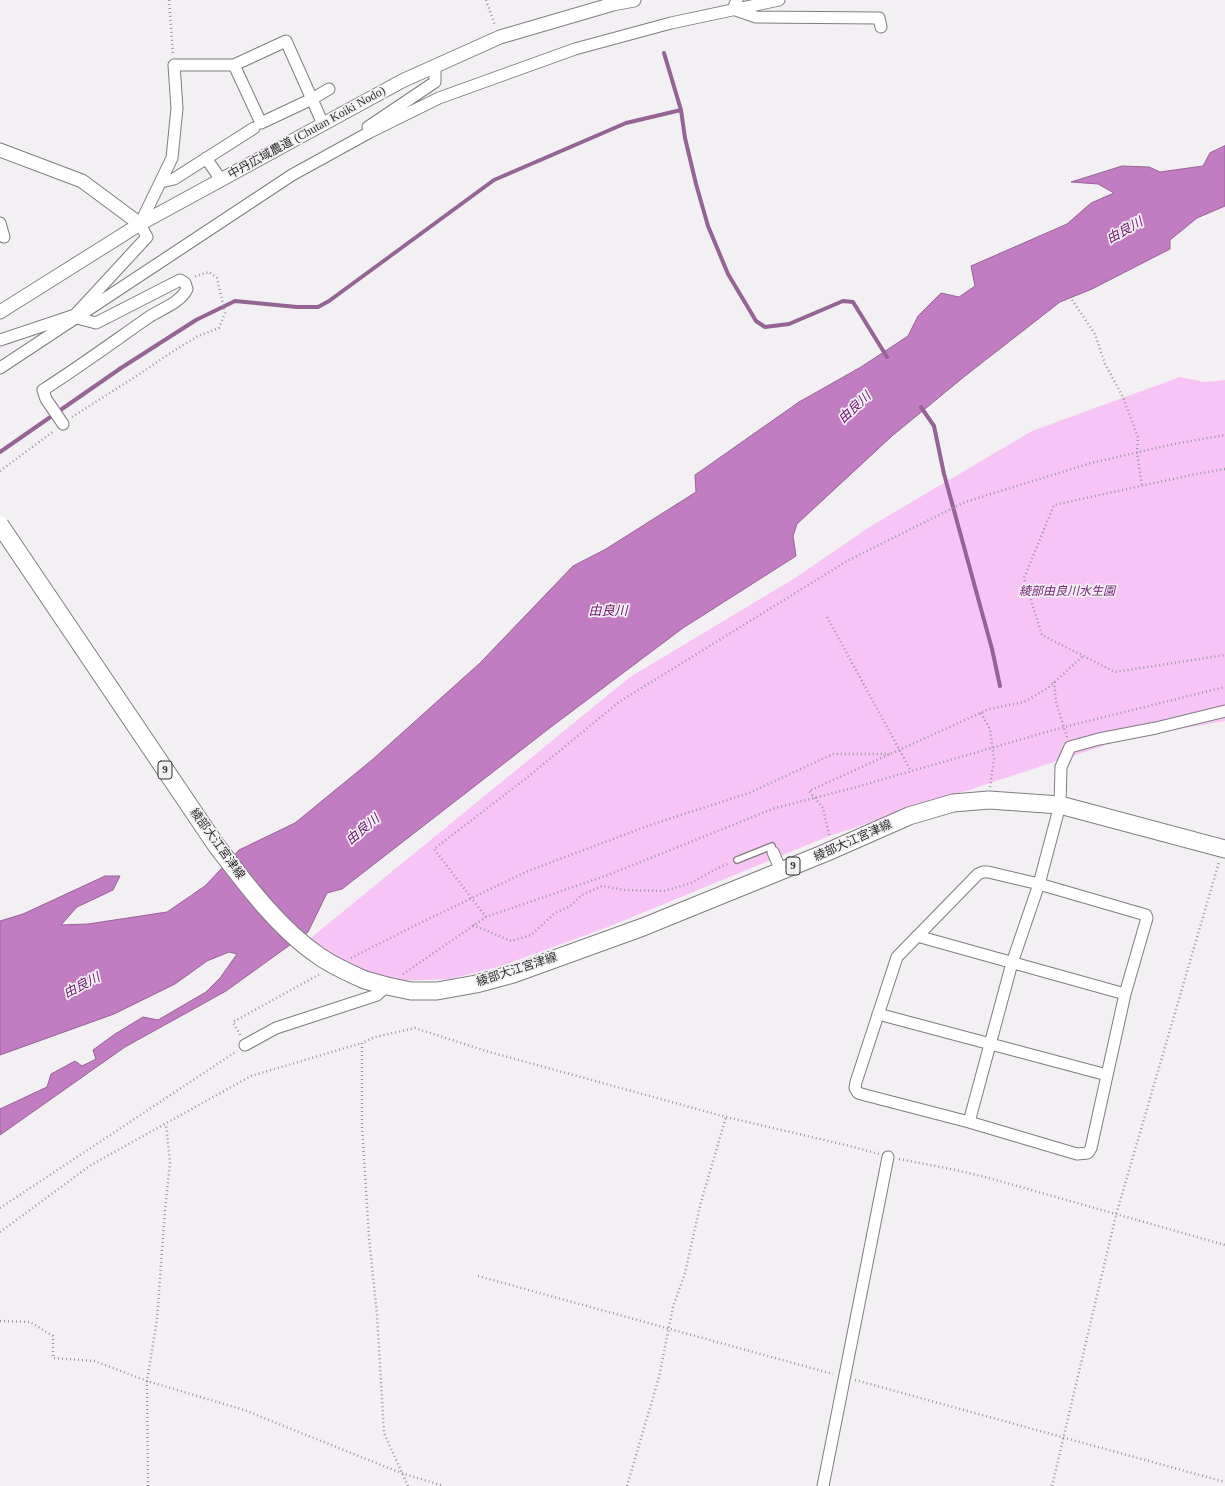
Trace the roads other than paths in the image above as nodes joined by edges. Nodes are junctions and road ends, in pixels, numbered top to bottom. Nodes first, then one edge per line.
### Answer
1 (634, 0) edge
2 (779, 0) edge
3 (735, 5) edge
4 (881, 27) dead end
5 (234, 65) junction
6 (435, 66) junction
7 (330, 89) dead end
8 (312, 99) junction
9 (323, 124) junction
10 (254, 128) dead end
11 (370, 132) junction
12 (0, 150) edge
13 (206, 158) junction
14 (221, 180) junction
15 (161, 182) junction
16 (0, 223) edge
17 (140, 224) junction
18 (4, 237) dead end
19 (0, 312) edge
20 (76, 316) junction
21 (0, 340) edge
22 (0, 368) edge
23 (63, 424) road end
24 (0, 526) edge
25 (1225, 711) edge
26 (1060, 805) junction
27 (1224, 849) edge
28 (773, 852) joint
29 (738, 860) road end
30 (781, 871) junction
31 (1040, 884) junction
32 (917, 936) junction
33 (1012, 963) junction
34 (386, 986) junction
35 (1125, 994) junction
36 (878, 1014) junction
37 (990, 1044) junction
38 (246, 1045) road end
39 (1107, 1075) junction
40 (969, 1122) junction
41 (888, 1157) road end
42 (823, 1486) edge

1 - 6 street, 中丹広域農道 (Chutan Koiki Nodo)
2 - 3 street
3 - 4 street
3 - 11 street
5 - 8 street
5 - 8 street
5 - 15 street
6 - 9 street, 中丹広域農道 (Chutan Koiki Nodo)
6 - 11 street
7 - 8 street
8 - 9 street
9 - 14 street, 中丹広域農道 (Chutan Koiki Nodo)
10 - 13 street
11 - 20 street
12 - 17 street
13 - 14 street
13 - 15 street
14 - 17 street, 中丹広域農道 (Chutan Koiki Nodo)
15 - 17 street
16 - 18 street
17 - 19 street, 中丹広域農道 (Chutan Koiki Nodo)
17 - 20 street
20 - 21 street
20 - 22 street
20 - 23 street
24 - 34 main road, 綾部大江宮津線 / 9, bridge
25 - 26 street
26 - 27 main road, 綾部大江宮津線 / 9
26 - 30 main road, 綾部大江宮津線 / 9
26 - 31 street
28 - 29 lane
28 - 30 street
30 - 34 main road, 綾部大江宮津線 / 9
31 - 32 street
31 - 33 street
31 - 35 street
32 - 33 street
32 - 36 street
33 - 35 street
33 - 37 street
34 - 38 street
35 - 39 street
36 - 37 street
36 - 40 street
37 - 39 street
37 - 40 street
39 - 40 street
41 - 42 street

